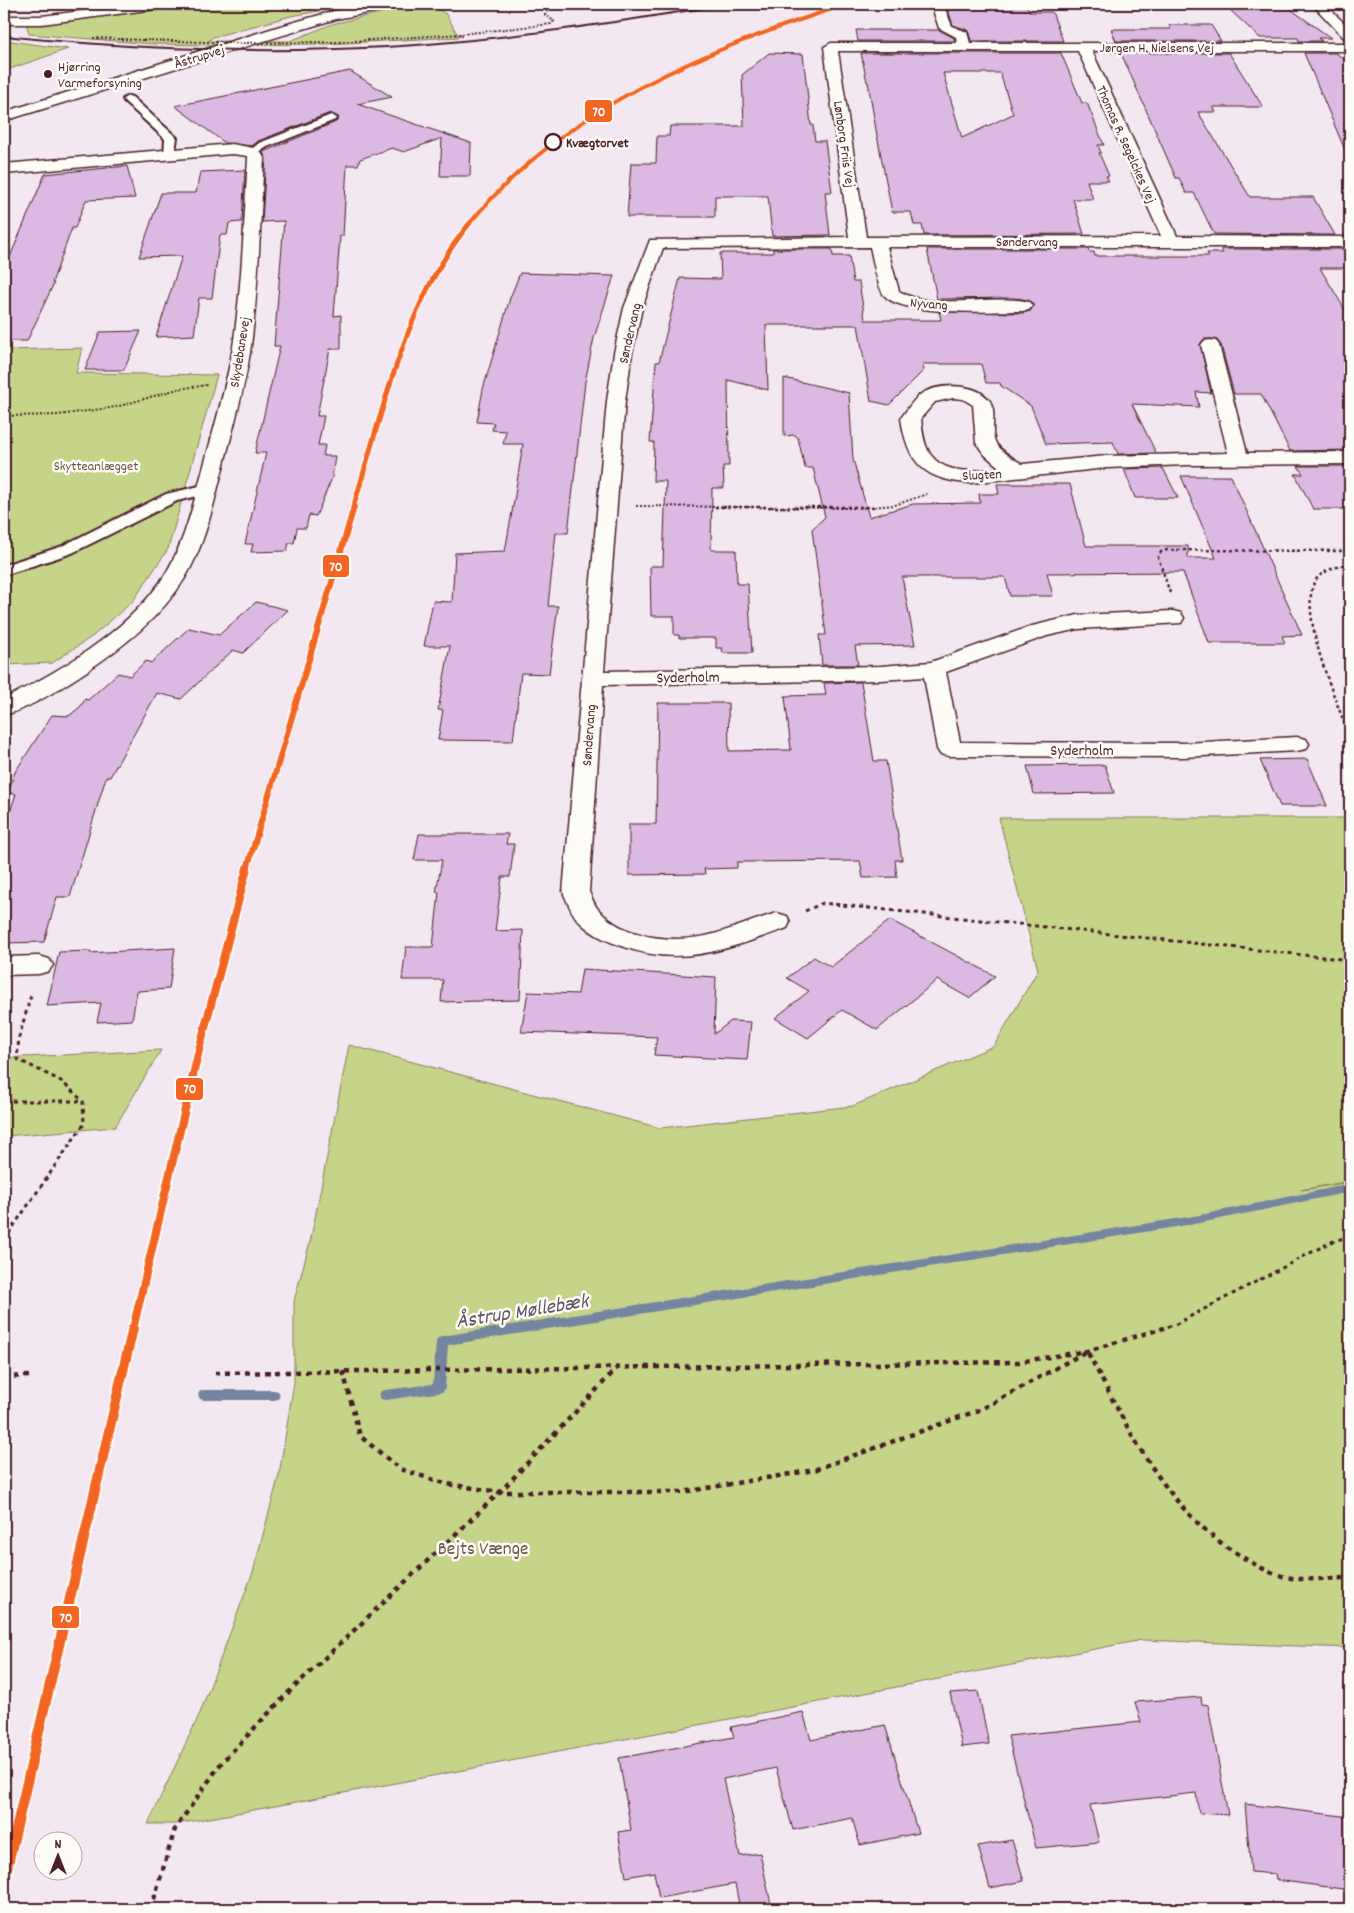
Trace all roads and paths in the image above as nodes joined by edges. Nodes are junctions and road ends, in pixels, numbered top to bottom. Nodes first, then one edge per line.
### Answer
1 (163, 4) edge
2 (396, 4) edge
3 (937, 4) edge
4 (1318, 4) edge
5 (548, 8) dead end
6 (4, 20) edge
7 (460, 34) junction
8 (1350, 36) edge
9 (462, 37) dead end
10 (143, 40) dead end
11 (831, 46) joint
12 (964, 47) junction
13 (1083, 47) junction
14 (1350, 47) edge
15 (128, 99) dead end
16 (4, 117) edge
17 (331, 118) dead end
18 (254, 152) junction
19 (170, 155) junction
20 (4, 170) edge
21 (868, 241) junction
22 (1171, 241) junction
23 (1350, 242) edge
24 (1023, 306) dead end
25 (1210, 345) dead end
26 (235, 382) junction
27 (4, 416) edge
28 (1350, 458) edge
29 (1238, 459) junction
30 (1018, 471) junction
31 (964, 477) junction
32 (208, 489) junction
33 (607, 506) junction
34 (1350, 551) edge
35 (1350, 563) edge
36 (4, 570) edge
37 (1173, 618) joint
38 (934, 668) junction
39 (592, 678) junction
40 (4, 708) edge
41 (1350, 737) edge
42 (1297, 744) dead end
43 (777, 922) joint
44 (1350, 960) edge
45 (39, 965) joint
46 (4, 966) edge
47 (4, 1101) edge
48 (83, 1101) junction
49 (1350, 1236) edge
50 (4, 1240) edge
51 (1087, 1351) junction
52 (618, 1367) junction
53 (343, 1371) junction
54 (216, 1373) dead end
55 (29, 1376) dead end
56 (4, 1377) edge
57 (500, 1492) junction
58 (1350, 1578) edge
59 (151, 1909) edge

1 - 6 street
2 - 16 street, Åstrupvej
3 - 12 street
4 - 8 street
5 - 7 path
7 - 9 path
7 - 10 path, bridge
11 - 12 street, Jørgen H. Nielsens Vej
11 - 21 street, Lønborg Friis Vej
12 - 13 street, Jørgen H. Nielsens Vej
13 - 14 street, Jørgen H. Nielsens Vej
13 - 22 street, Thomas R. Segelckes Vej
15 - 19 lane
17 - 18 lane
18 - 19 street
18 - 26 street, Skydebanevej
19 - 20 street
21 - 22 street, Søndervang
21 - 24 street, Nyvang
21 - 33 street, Søndervang
22 - 23 street, Søndervang
25 - 29 street
26 - 27 path
26 - 32 street, Skydebanevej
28 - 29 street, Slugten
29 - 30 street, Slugten
30 - 31 street, Slugten
30 - 31 street, Slugten
31 - 33 path
32 - 36 lane
32 - 40 street, Skydebanevej
33 - 39 street, Søndervang
34 - 37 path
35 - 41 path
37 - 38 street, Syderholm
38 - 39 street, Syderholm
38 - 42 street, Syderholm
39 - 43 street, Søndervang
43 - 44 path
45 - 46 street
45 - 48 path
47 - 48 path
48 - 50 path
49 - 51 path
51 - 52 path
51 - 57 path
51 - 58 path
52 - 53 path
52 - 57 path
53 - 54 path
53 - 57 path
55 - 56 path
57 - 59 path

